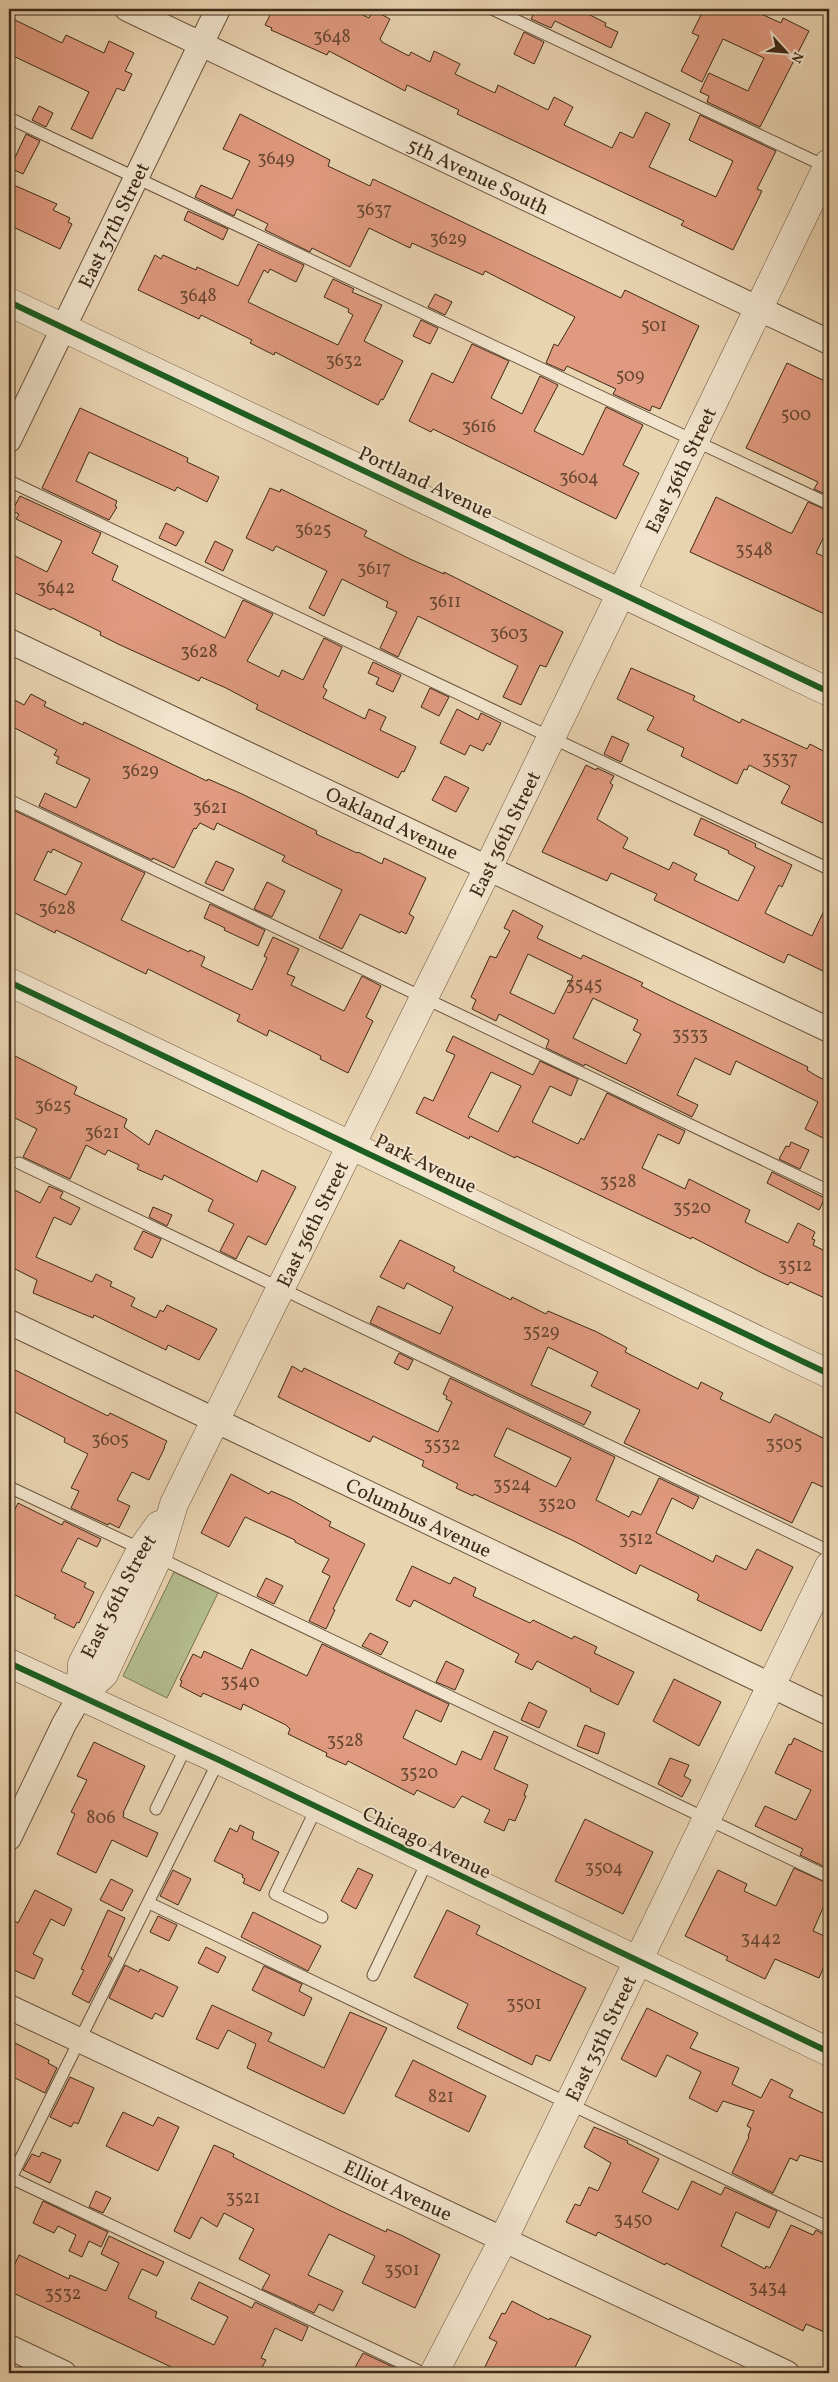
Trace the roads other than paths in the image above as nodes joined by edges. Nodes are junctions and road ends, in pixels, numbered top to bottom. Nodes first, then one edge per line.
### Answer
1 (127, 9) edge
2 (218, 9) edge
3 (492, 9) edge
4 (201, 44) junction
5 (9, 118) edge
6 (829, 166) edge
7 (136, 179) junction
8 (9, 302) edge
9 (759, 309) junction
10 (64, 328) junction
11 (829, 342) edge
12 (9, 440) edge
13 (695, 440) junction
14 (9, 481) edge
15 (829, 504) edge
16 (622, 593) junction
17 (9, 641) edge
18 (829, 692) edge
19 (551, 738) junction
20 (9, 800) edge
21 (488, 868) junction
22 (829, 869) edge
23 (9, 982) edge
24 (424, 996) junction
25 (829, 1030) edge
26 (350, 1145) junction
27 (19, 1163) dead end
28 (829, 1190) edge
29 (279, 1289) junction
30 (9, 1322) edge
31 (829, 1374) edge
32 (215, 1419) junction
33 (9, 1487) edge
34 (829, 1551) edge
35 (150, 1553) junction
36 (829, 1566) edge
37 (9, 1663) edge
38 (771, 1686) junction
39 (80, 1696) junction
40 (829, 1713) edge
41 (188, 1745) junction
42 (220, 1760) junction
43 (317, 1807) junction
44 (156, 1809) dead end
45 (707, 1819) junction
46 (9, 1838) edge
47 (428, 1860) junction
48 (829, 1877) edge
49 (149, 1903) junction
50 (322, 1917) dead end
51 (639, 1962) junction
52 (373, 1975) dead end
53 (9, 2007) edge
54 (78, 2041) junction
55 (829, 2052) edge
56 (567, 2104) junction
57 (10, 2180) edge
58 (829, 2228) edge
59 (503, 2240) junction
60 (9, 2347) edge
61 (64, 2373) edge
62 (423, 2373) edge
63 (434, 2373) edge
64 (787, 2373) edge

1 - 4 street, 5th Avenue South
2 - 4 street, East 37th Street
3 - 6 lane
4 - 7 street, East 37th Street
4 - 9 street, 5th Avenue South
5 - 7 lane
6 - 9 street, East 36th Street
7 - 10 street, East 37th Street
7 - 13 lane
8 - 10 street, Portland Avenue
9 - 11 street, 5th Avenue South
9 - 13 street, East 36th Street
10 - 12 street, East 37th Street
10 - 16 street, Portland Avenue
13 - 15 lane
13 - 16 street, East 36th Street
14 - 19 lane
16 - 18 street, Portland Avenue
16 - 19 street, East 36th Street
17 - 21 street, Oakland Avenue
19 - 21 street, East 36th Street
19 - 22 lane
20 - 24 lane
21 - 24 street, East 36th Street
21 - 25 street, Oakland Avenue
23 - 26 street, Park Avenue
24 - 26 street, East 36th Street
24 - 28 lane
26 - 29 street, East 36th Street
26 - 31 street, Park Avenue
27 - 29 lane
29 - 32 street, East 36th Street
29 - 34 lane
30 - 32 street, Columbus Avenue
32 - 35 street, East 36th Street
32 - 38 street, Columbus Avenue
33 - 35 lane
35 - 39 street, East 36th Street
35 - 45 lane
36 - 38 street, East 35th Street
37 - 39 street, Chicago Avenue
38 - 40 street, Columbus Avenue
38 - 45 street, East 35th Street
39 - 41 street, Chicago Avenue
39 - 46 street, East 36th Street
41 - 42 street, Chicago Avenue
41 - 44 lane
42 - 43 street, Chicago Avenue
42 - 49 lane
43 - 47 street, Chicago Avenue
43 - 50 lane
45 - 48 lane
45 - 51 street, East 35th Street
47 - 51 street, Chicago Avenue
47 - 52 lane
49 - 54 lane
49 - 56 lane
51 - 55 street, Chicago Avenue
51 - 56 street, East 35th Street
53 - 54 street, Elliot Avenue
54 - 57 lane
54 - 59 street, Elliot Avenue
56 - 58 lane
56 - 59 street, East 35th Street
57 - 62 lane
59 - 63 street, East 35th Street
59 - 64 street, Elliot Avenue
60 - 61 street

